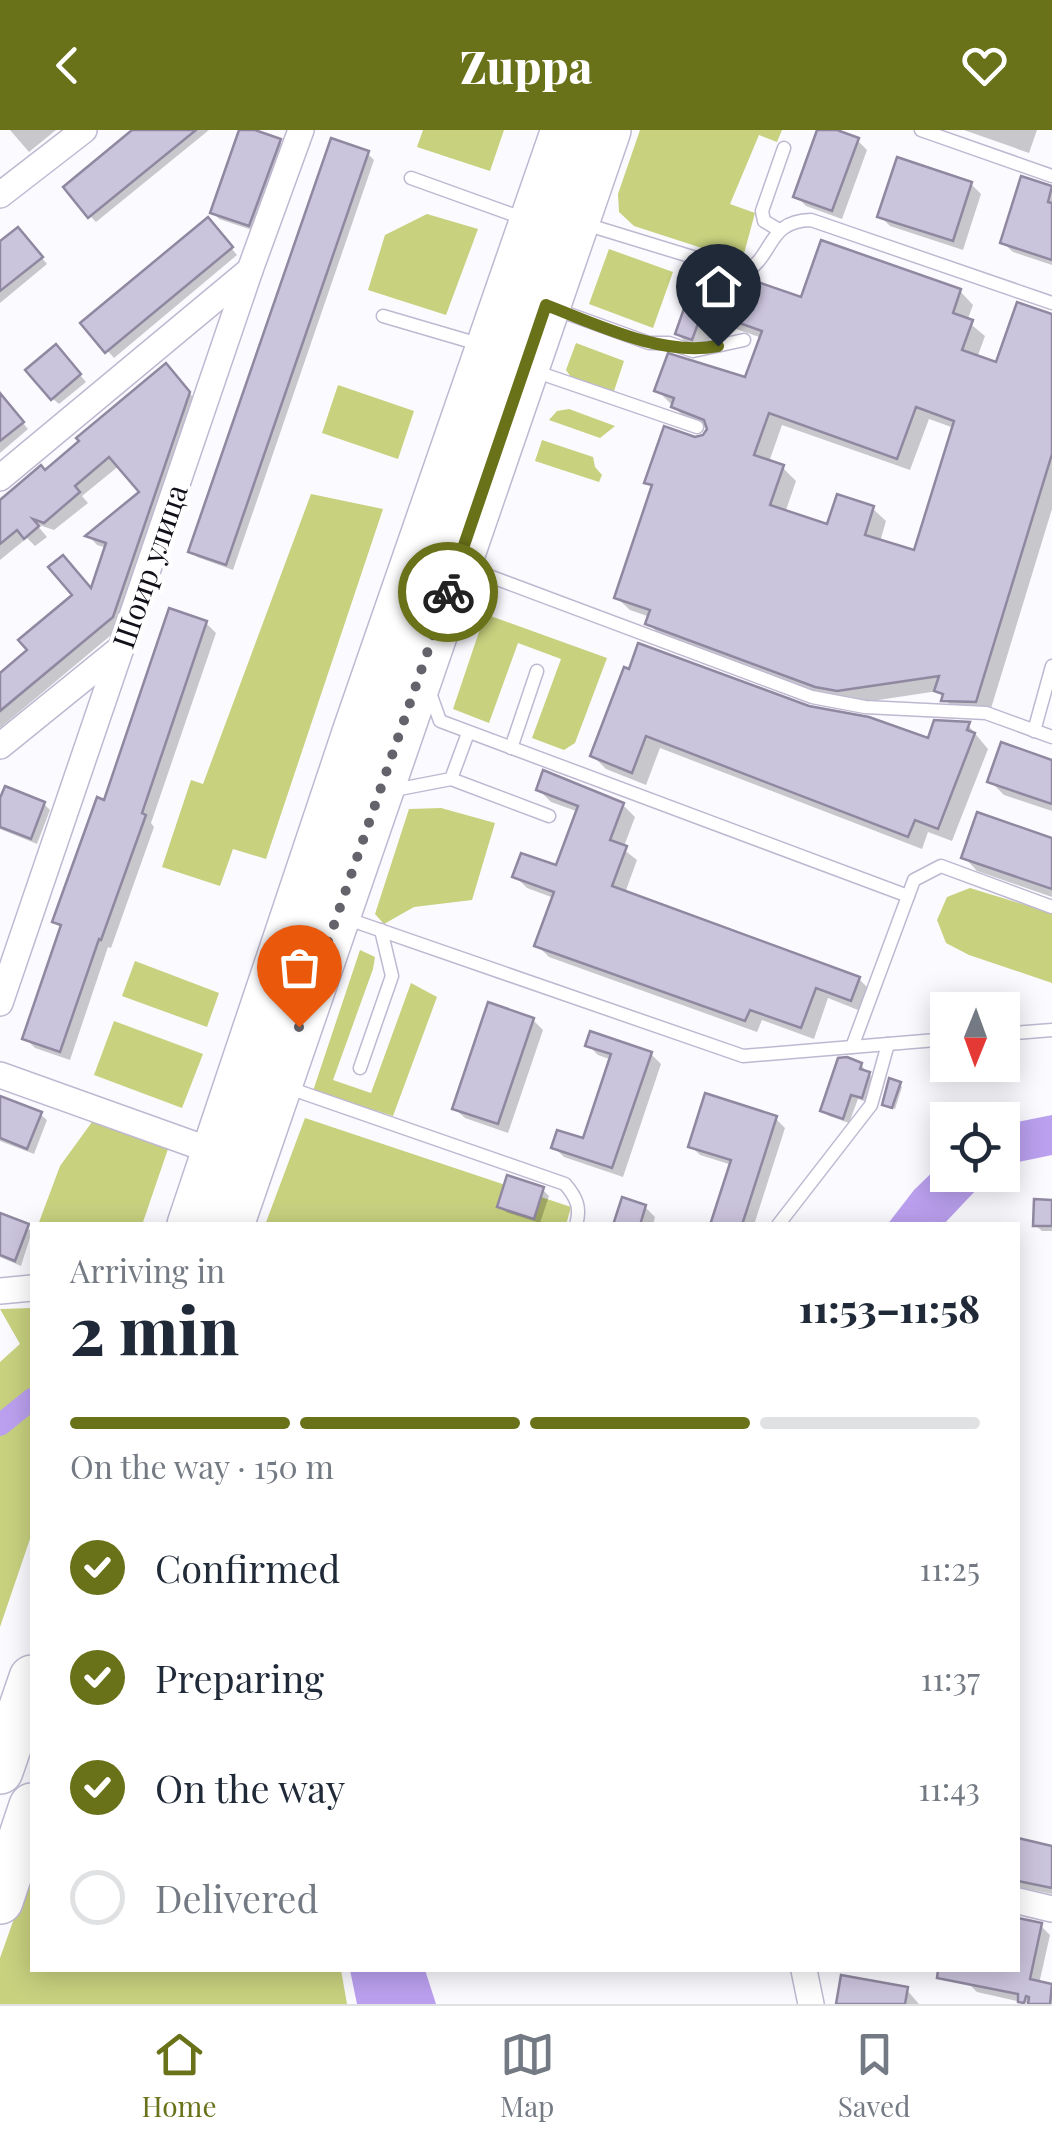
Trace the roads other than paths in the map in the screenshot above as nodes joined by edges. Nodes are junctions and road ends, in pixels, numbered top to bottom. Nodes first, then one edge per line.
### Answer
1 (84, 130) edge
2 (301, 130) edge
3 (564, 130) edge
4 (608, 130) edge
5 (921, 130) edge
6 (784, 148) dead end
7 (1052, 176) edge
8 (411, 178) dead end
9 (1, 192) edge
10 (554, 221) junction
11 (779, 230) junction
12 (250, 270) junction
13 (1052, 303) edge
14 (546, 305) junction
15 (383, 316) dead end
16 (744, 340) dead end
17 (506, 357) junction
18 (697, 428) dead end
19 (0, 478) edge
20 (458, 565) junction
21 (121, 648) junction
22 (1052, 666) edge
23 (422, 669) junction
24 (537, 671) dead end
25 (1034, 731) junction
26 (468, 732) junction
27 (377, 737) junction
28 (1052, 737) edge
29 (0, 746) edge
30 (511, 748) junction
31 (451, 780) junction
32 (380, 792) junction
33 (550, 816) dead end
34 (908, 896) junction
35 (1052, 908) edge
36 (338, 915) junction
37 (382, 930) junction
38 (0, 1003) edge
39 (1052, 1030) edge
40 (1020, 1033) edge
41 (930, 1040) edge
42 (888, 1044) junction
43 (852, 1047) junction
44 (360, 1068) dead end
45 (0, 1074) edge
46 (279, 1084) junction
47 (214, 1152) junction
48 (191, 1222) edge
49 (232, 1222) edge
50 (577, 1222) edge
51 (780, 1222) edge
52 (30, 1288) edge
53 (0, 1291) edge
54 (30, 1684) edge
55 (0, 1771) edge
56 (30, 1812) edge
57 (0, 1901) edge
58 (1020, 1901) edge
59 (1052, 1909) edge
60 (804, 1972) edge
61 (812, 2004) edge

1 - 9 street
2 - 12 street, Шоир улица
3 - 10 highway
4 - 10 highway
5 - 7 lane
6 - 11 lane
8 - 10 lane
10 - 11 lane
10 - 14 highway
10 - 17 highway
11 - 13 lane
12 - 19 street
12 - 21 street, Шоир улица
14 - 16 lane
14 - 17 highway
15 - 17 lane
17 - 18 lane
17 - 20 highway
17 - 27 highway
20 - 23 highway
20 - 25 lane
21 - 29 street
21 - 38 street, Шоир улица
22 - 25 lane
23 - 26 lane
23 - 27 highway
24 - 30 lane
25 - 28 lane
26 - 30 lane
26 - 31 lane
27 - 32 highway
27 - 47 highway
30 - 34 lane
31 - 32 lane
31 - 33 lane
32 - 36 highway
34 - 35 lane
34 - 43 lane
36 - 37 lane
36 - 46 highway
37 - 43 lane
37 - 44 lane
39 - 40 lane
41 - 42 lane
42 - 43 lane
42 - 51 lane
45 - 47 street
46 - 49 highway
46 - 50 lane
47 - 48 highway
52 - 53 street
54 - 55 highway
56 - 57 highway
58 - 59 street
60 - 61 street

